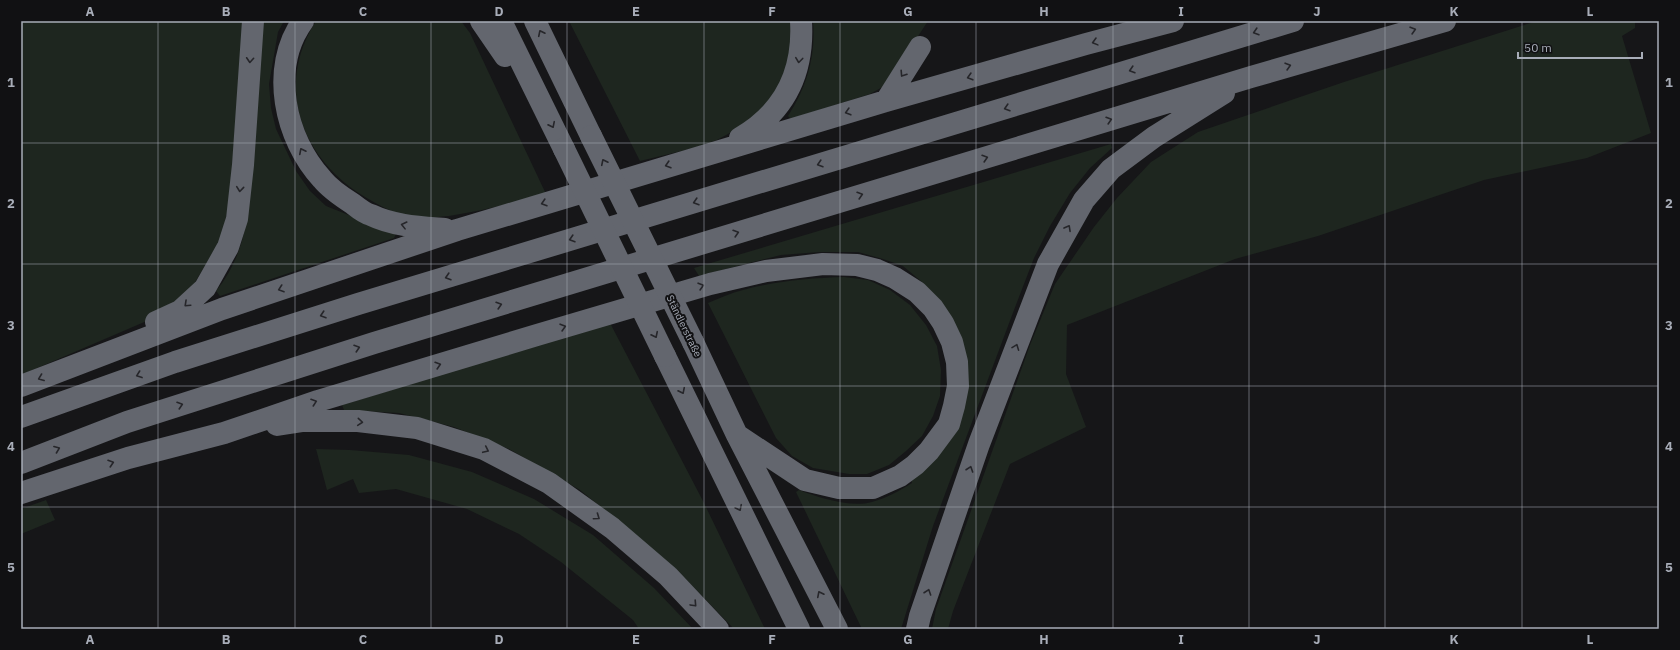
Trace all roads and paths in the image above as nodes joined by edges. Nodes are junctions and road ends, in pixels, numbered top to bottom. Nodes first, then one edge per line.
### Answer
1 (253, 21) edge
2 (303, 21) edge
3 (481, 21) edge
4 (501, 21) edge
5 (535, 21) edge
6 (551, 21) edge
7 (801, 21) edge
8 (1173, 21) edge
9 (1294, 21) edge
10 (1445, 21) edge
11 (920, 48) dead end
12 (1251, 77) junction
13 (540, 101) junction
14 (886, 101) junction
15 (587, 128) junction
16 (719, 150) junction
17 (457, 230) junction
18 (61, 370) junction
19 (21, 386) edge
20 (21, 417) edge
21 (224, 433) junction
22 (737, 435) junction
23 (21, 463) edge
24 (21, 493) edge
25 (718, 629) edge
26 (799, 629) edge
27 (837, 629) edge
28 (917, 629) edge

1 -> 18 highway
17 -> 2 highway
3 - 13 highway
4 - 13 highway
15 -> 5 highway, Ständlerstraße
6 - 15 highway
7 -> 16 highway
8 -> 14 highway
9 -> 20 highway
12 -> 10 highway
11 -> 14 highway
23 -> 12 highway
28 -> 12 highway
13 -> 26 highway, bridge
14 -> 16 highway
22 -> 15 highway, Ständlerstraße, bridge
16 -> 17 highway
17 -> 18 highway
18 -> 19 highway
21 -> 22 highway
24 -> 21 highway
21 -> 25 highway
27 -> 22 highway, Ständlerstraße

